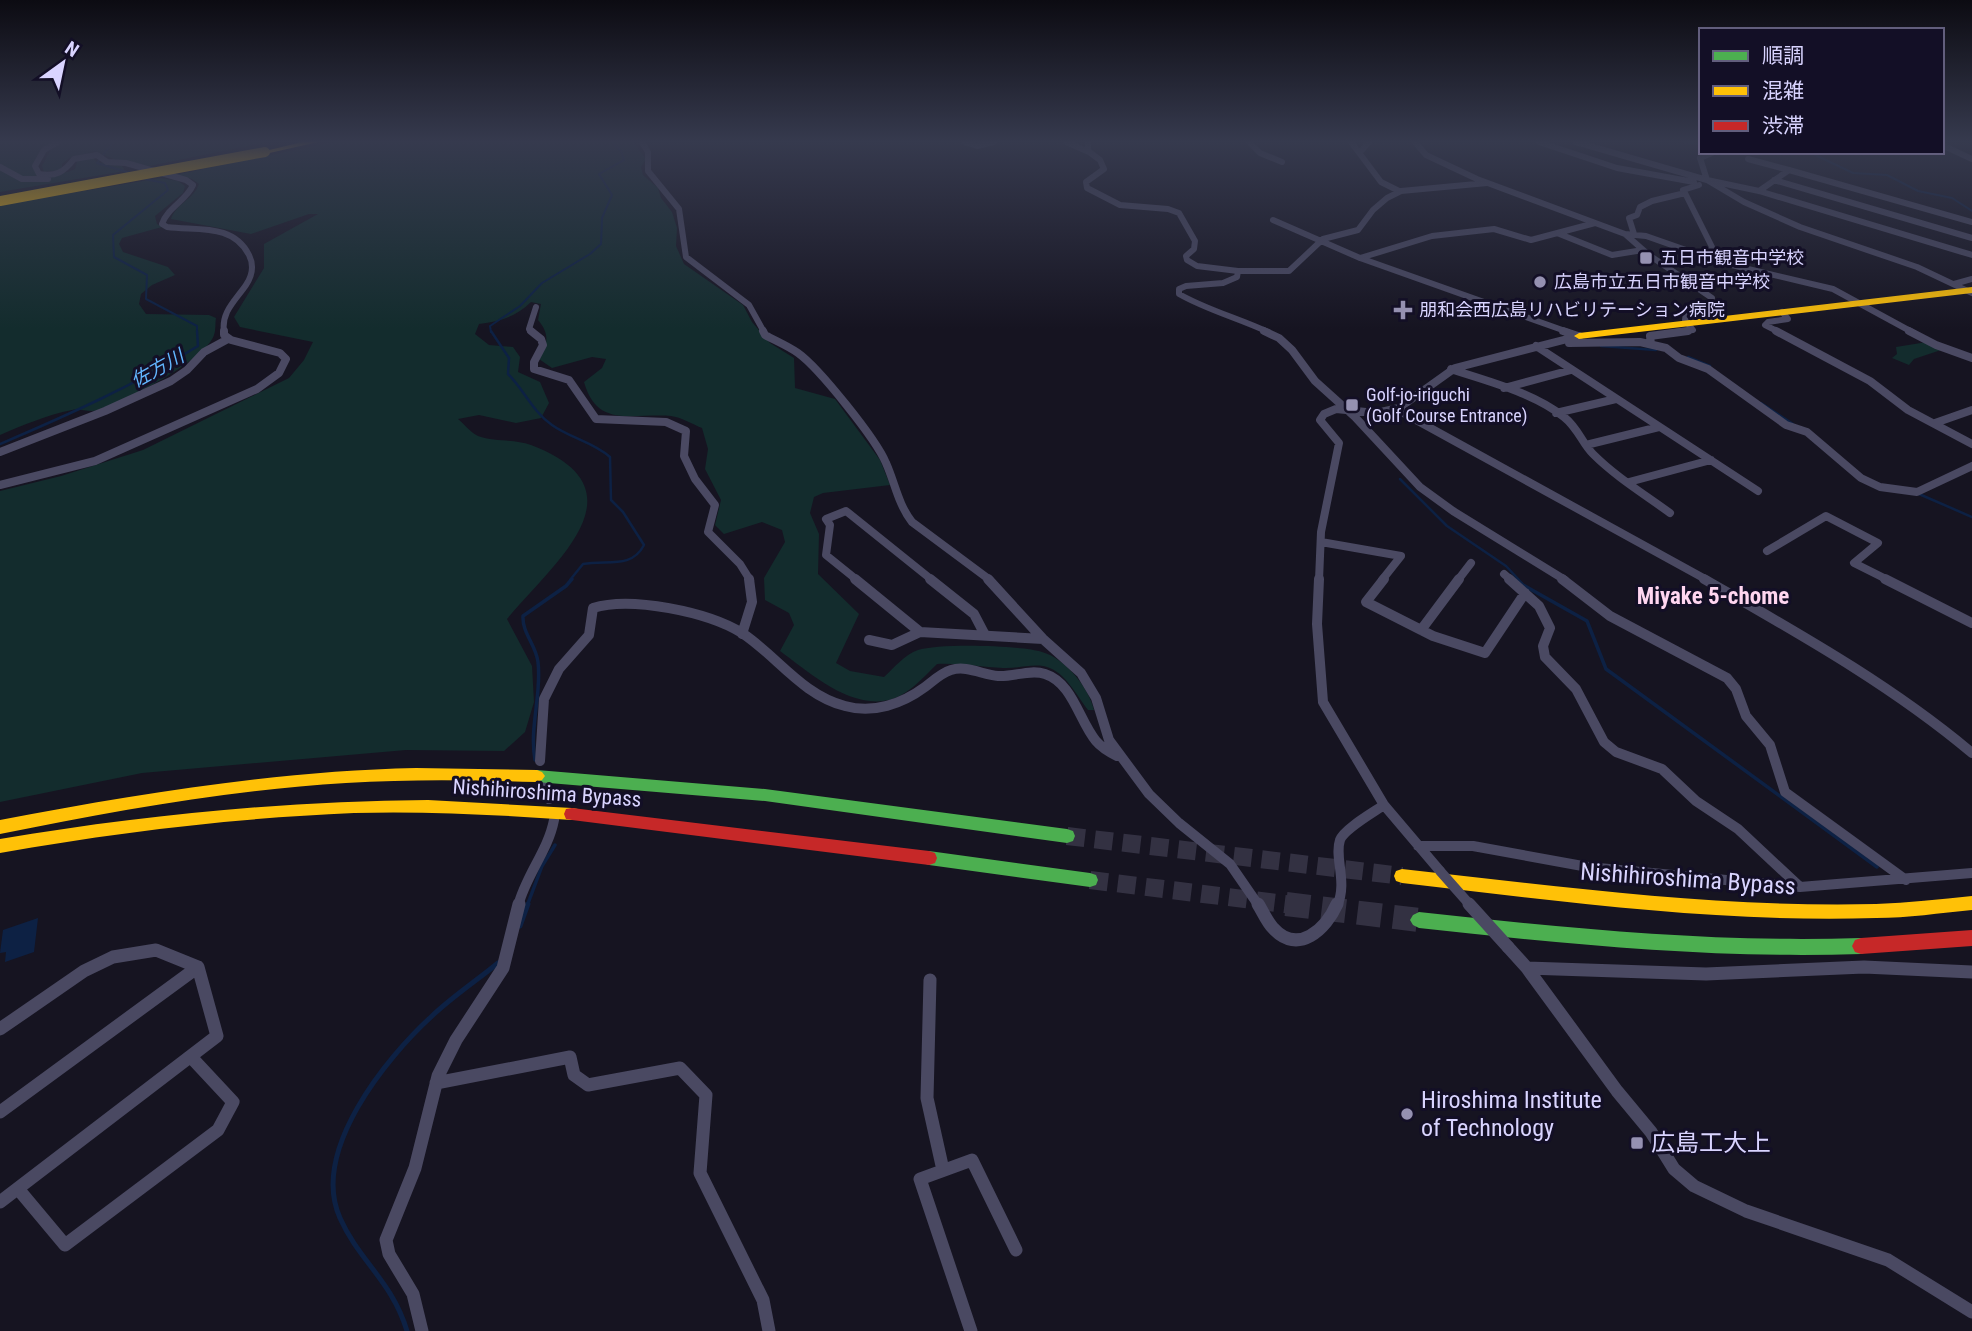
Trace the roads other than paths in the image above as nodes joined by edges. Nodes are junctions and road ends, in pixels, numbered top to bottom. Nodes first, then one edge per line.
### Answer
1 (177, 204) edge
2 (675, 204) edge
3 (1118, 204) edge
4 (1379, 204) edge
5 (1545, 204) edge
6 (1646, 204) edge
7 (1691, 204) edge
8 (1750, 204) edge
9 (1802, 204) edge
10 (1854, 204) edge
11 (1903, 204) edge
12 (1908, 204) edge
13 (1890, 215) junction
14 (1273, 220) dead end
15 (1972, 222) edge
16 (1596, 223) junction
17 (1875, 226) junction
18 (1556, 233) junction
19 (1625, 234) junction
20 (1634, 234) junction
21 (1972, 238) edge
22 (1321, 240) junction
23 (1643, 250) junction
24 (1972, 255) edge
25 (1360, 258) junction
26 (1707, 259) junction
27 (1238, 271) junction
28 (1967, 287) edge
29 (1860, 302) junction
30 (536, 307) dead end
31 (1782, 312) junction
32 (1688, 324) junction
33 (1571, 338) junction
34 (228, 339) junction
35 (1651, 344) junction
36 (1536, 346) junction
37 (1972, 358) edge
38 (1451, 369) junction
39 (1571, 370) junction
40 (1503, 388) junction
41 (1616, 399) junction
42 (1396, 409) junction
43 (1348, 410) junction
44 (1972, 410) edge
45 (1556, 413) junction
46 (1935, 423) junction
47 (1659, 427) junction
48 (1972, 444) edge
49 (1586, 445) junction
50 (0, 452) edge
51 (1711, 460) junction
52 (1972, 466) edge
53 (1629, 482) junction
54 (0, 485) edge
55 (1758, 491) dead end
56 (1838, 509) dead end
57 (1670, 513) dead end
58 (1826, 516) junction
59 (1321, 542) junction
60 (1767, 551) dead end
61 (1471, 563) dead end
62 (1504, 574) dead end
63 (1525, 593) junction
64 (1972, 623) edge
65 (1421, 630) junction
66 (920, 632) junction
67 (742, 634) junction
68 (985, 635) junction
69 (1043, 639) junction
70 (869, 640) dead end
71 (1972, 753) edge
72 (1121, 758) junction
73 (540, 761) dead end
74 (545, 784) dead end
75 (549, 799) dead end
76 (1384, 805) junction
77 (554, 820) dead end
78 (0, 827) edge
79 (1067, 836) tunnel mouth
80 (0, 846) edge
81 (1418, 846) junction
82 (1972, 873) edge
83 (1402, 876) tunnel mouth
84 (1090, 880) tunnel mouth
85 (1906, 880) junction
86 (1800, 887) junction
87 (1972, 904) edge
88 (1419, 920) tunnel mouth
89 (1972, 938) edge
90 (198, 967) junction
91 (1527, 968) junction
92 (1972, 972) edge
93 (930, 980) dead end
94 (0, 1029) edge
95 (191, 1057) junction
96 (436, 1083) junction
97 (0, 1112) edge
98 (943, 1170) junction
99 (19, 1190) junction
100 (0, 1202) edge
101 (1016, 1250) dead end
102 (1972, 1312) edge
103 (422, 1331) edge
104 (769, 1331) edge
105 (971, 1331) edge

1 - 34 street
2 - 69 street
3 - 27 street
4 - 22 street
5 - 16 street
6 - 20 street
7 - 26 street
8 - 28 street
9 - 17 street
10 - 13 street
11 - 13 street
12 - 15 street
13 - 17 street
13 - 21 street
14 - 22 street
16 - 18 street
16 - 19 street
17 - 24 street
18 - 23 street
18 - 25 street
19 - 20 street
19 - 23 street
20 - 26 street
22 - 25 street
22 - 27 street
23 - 32 street
25 - 33 street
26 - 29 street
27 - 43 street
28 - 29 main road
29 - 31 main road
29 - 37 street
30 - 67 street
31 - 32 main road
31 - 46 street
32 - 33 main road
32 - 35 street
33 - 35 street
33 - 36 street
34 - 50 street
34 - 54 street
35 - 52 street
36 - 38 street
36 - 39 street
38 - 40 street
38 - 42 street
39 - 40 street
39 - 41 street
40 - 45 street
41 - 45 street
41 - 47 street
42 - 43 street
42 - 71 street
43 - 59 street
43 - 85 street
44 - 46 street
45 - 49 street
46 - 48 street
47 - 49 street
47 - 51 street
49 - 53 street
51 - 53 street
51 - 55 street
53 - 57 street
56 - 58 street
58 - 60 street
58 - 64 street
59 - 65 street
59 - 76 street
61 - 65 street
62 - 63 street
63 - 65 street
63 - 86 street
66 - 68 street
66 - 68 street
66 - 70 street
67 - 72 street
67 - 73 street
68 - 69 street
69 - 72 street
72 - 76 street
74 - 75 street
76 - 81 street
77 - 96 street
78 - 79 main road, Nishihiroshima Bypass
80 - 84 main road, Nishihiroshima Bypass
81 - 86 street
81 - 91 street, bridge
82 - 85 street
83 - 87 main road, Nishihiroshima Bypass
85 - 86 street
88 - 89 main road
90 - 94 street
90 - 95 street
90 - 97 street
91 - 92 street
91 - 102 street
93 - 98 street
95 - 99 street
95 - 99 street
96 - 103 street
96 - 104 street
98 - 101 street
98 - 105 street
99 - 100 street

